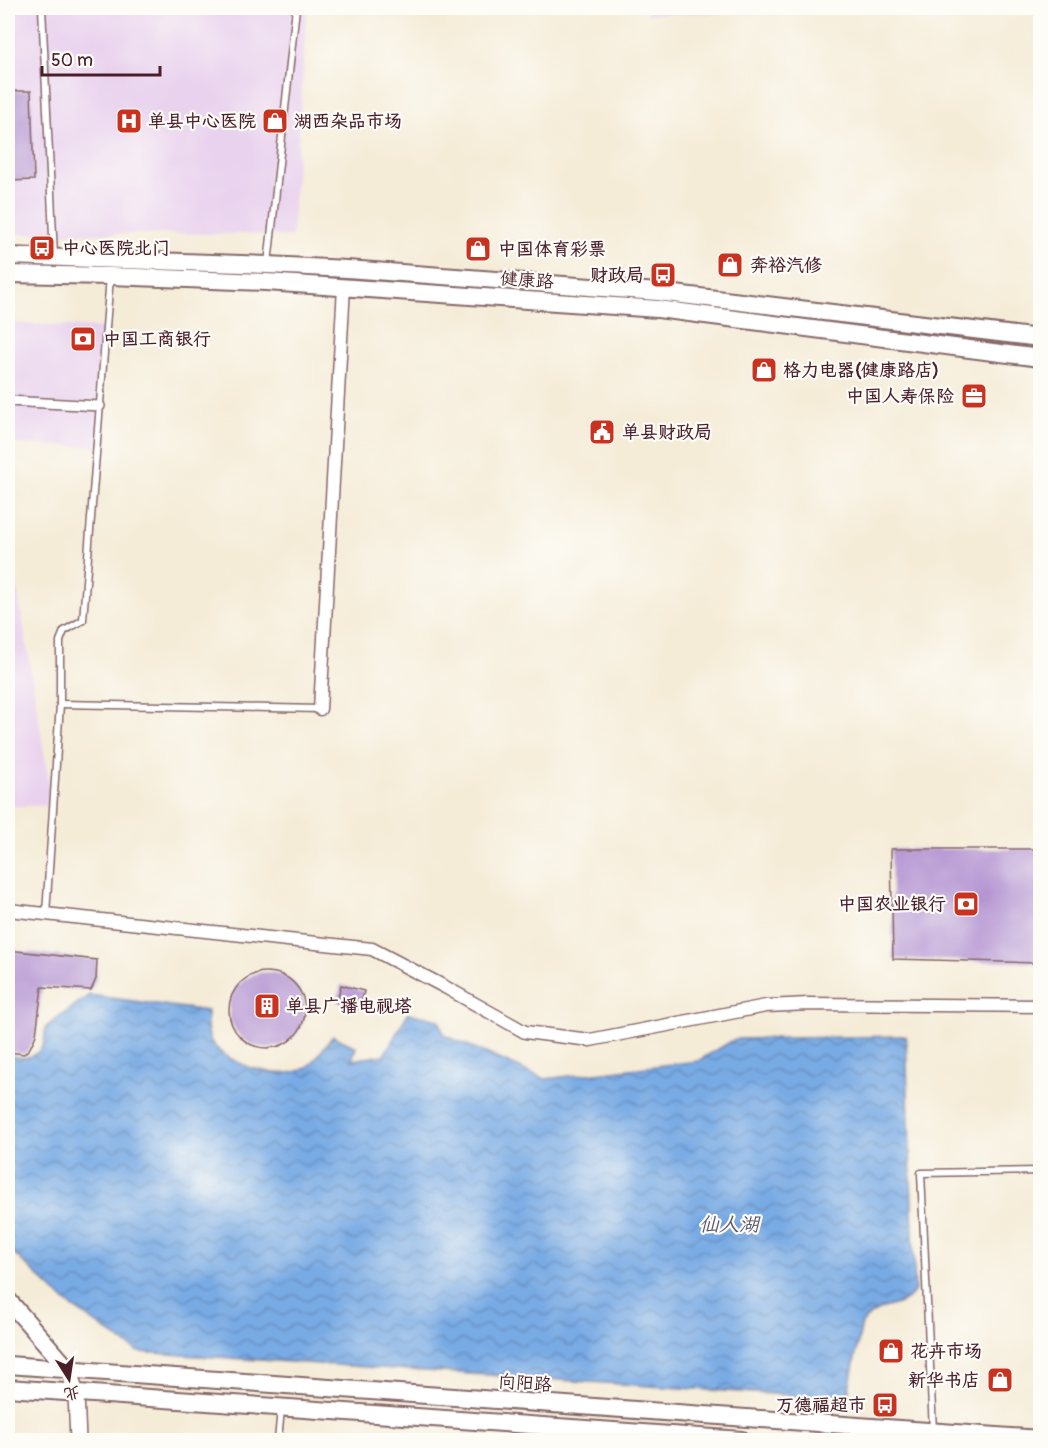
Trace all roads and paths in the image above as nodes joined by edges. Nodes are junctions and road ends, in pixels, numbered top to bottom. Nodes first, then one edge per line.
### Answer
1 (42, 8) edge
2 (296, 8) edge
3 (8, 256) edge
4 (55, 258) junction
5 (268, 265) junction
6 (8, 274) edge
7 (110, 276) junction
8 (344, 287) junction
9 (1041, 338) edge
10 (1041, 358) edge
11 (8, 401) edge
12 (100, 406) junction
13 (60, 705) junction
14 (320, 709) joint
15 (8, 910) edge
16 (46, 914) junction
17 (1041, 1006) edge
18 (1041, 1171) edge
19 (8, 1300) edge
20 (8, 1365) edge
21 (69, 1370) junction
22 (8, 1388) edge
23 (76, 1394) junction
24 (281, 1408) junction
25 (933, 1431) junction
26 (656, 1438) edge
27 (1041, 1439) edge
28 (78, 1440) edge
29 (278, 1440) edge
30 (742, 1440) edge

1 - 4 lane
2 - 5 lane
3 - 4 main road, 健康路
4 - 5 main road, 健康路
5 - 9 main road, 健康路
6 - 7 main road, 健康路
7 - 8 main road, 健康路
7 - 12 lane
8 - 10 main road, 健康路
8 - 14 street
11 - 12 street
12 - 13 lane
13 - 14 lane
13 - 16 lane
15 - 16 street
16 - 17 street
18 - 25 lane
19 - 21 main road
20 - 21 main road, 向阳路
21 - 23 street
21 - 25 main road, 向阳路
22 - 23 main road
23 - 24 main road
23 - 28 street
24 - 26 main road
24 - 29 lane
25 - 27 main road, 向阳路
26 - 30 main road

